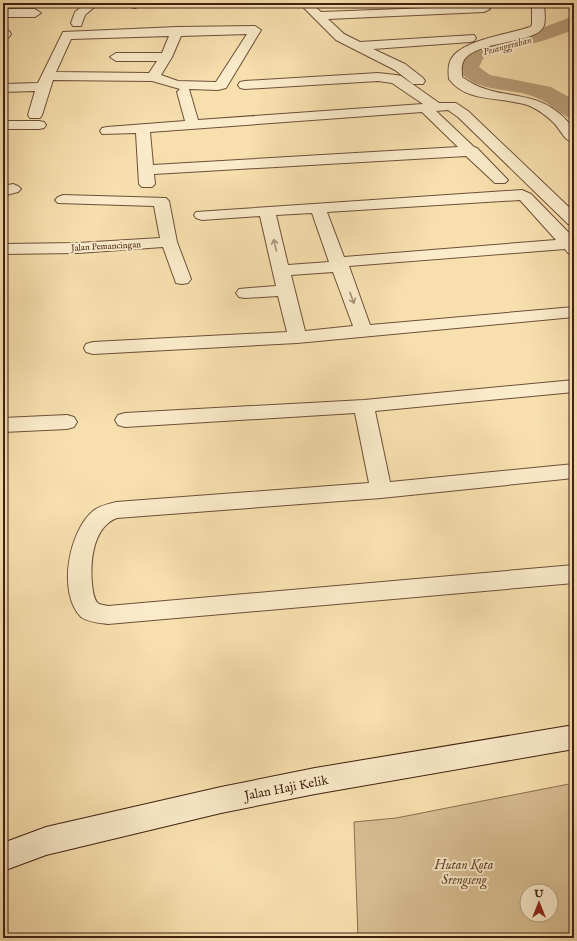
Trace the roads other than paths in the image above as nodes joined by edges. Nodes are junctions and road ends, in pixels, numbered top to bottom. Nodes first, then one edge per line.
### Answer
1 (93, 3) edge
2 (538, 3) edge
3 (484, 9) dead end
4 (3, 13) edge
5 (35, 13) dead end
6 (77, 23) dead end
7 (177, 31) junction
8 (470, 38) dead end
9 (357, 46) junction
10 (116, 57) dead end
11 (166, 57) junction
12 (153, 76) junction
13 (46, 82) junction
14 (245, 85) dead end
15 (3, 88) edge
16 (184, 92) dead end
17 (451, 106) junction
18 (430, 108) junction
19 (3, 125) edge
20 (193, 126) junction
21 (143, 129) junction
22 (107, 131) dead end
23 (574, 139) edge
24 (472, 151) junction
25 (146, 170) junction
26 (500, 180) dead end
27 (318, 209) junction
28 (267, 212) junction
29 (202, 215) dead end
30 (574, 221) edge
31 (169, 242) junction
32 (573, 248) edge
33 (3, 249) edge
34 (341, 267) junction
35 (282, 271) junction
36 (182, 279) dead end
37 (286, 290) junction
38 (245, 293) dead end
39 (574, 312) edge
40 (364, 332) junction
41 (297, 337) junction
42 (93, 348) dead end
43 (574, 386) edge
44 (364, 406) junction
45 (125, 420) dead end
46 (67, 422) dead end
47 (3, 425) edge
48 (574, 471) edge
49 (381, 490) junction
50 (574, 574) edge
51 (574, 737) edge
52 (3, 857) edge

1 - 6 street
2 - 23 street
3 - 9 street
4 - 5 street
7 - 11 street
7 - 12 street
7 - 13 street
8 - 9 street
9 - 17 street
10 - 11 street
11 - 12 street
12 - 13 street
13 - 15 street
13 - 19 street
14 - 18 street
16 - 20 street
17 - 18 street
17 - 30 street
18 - 20 street
18 - 24 street
20 - 21 street
21 - 22 street
21 - 25 street
24 - 25 street
24 - 26 street
25 - 31 street
27 - 28 street
27 - 32 street
27 - 34 street
28 - 29 street
35 -> 28 street
31 - 33 street, Jalan Pemancingan
31 - 36 street
32 - 34 street
34 - 35 street
34 -> 40 street
35 - 37 street
37 - 38 street
37 - 41 street
39 - 40 street
40 - 41 street
41 - 42 street
43 - 44 street
44 - 45 street
44 - 49 street
46 - 47 street
48 - 49 street
49 - 50 street
51 - 52 street, Jalan Haji Kelik

